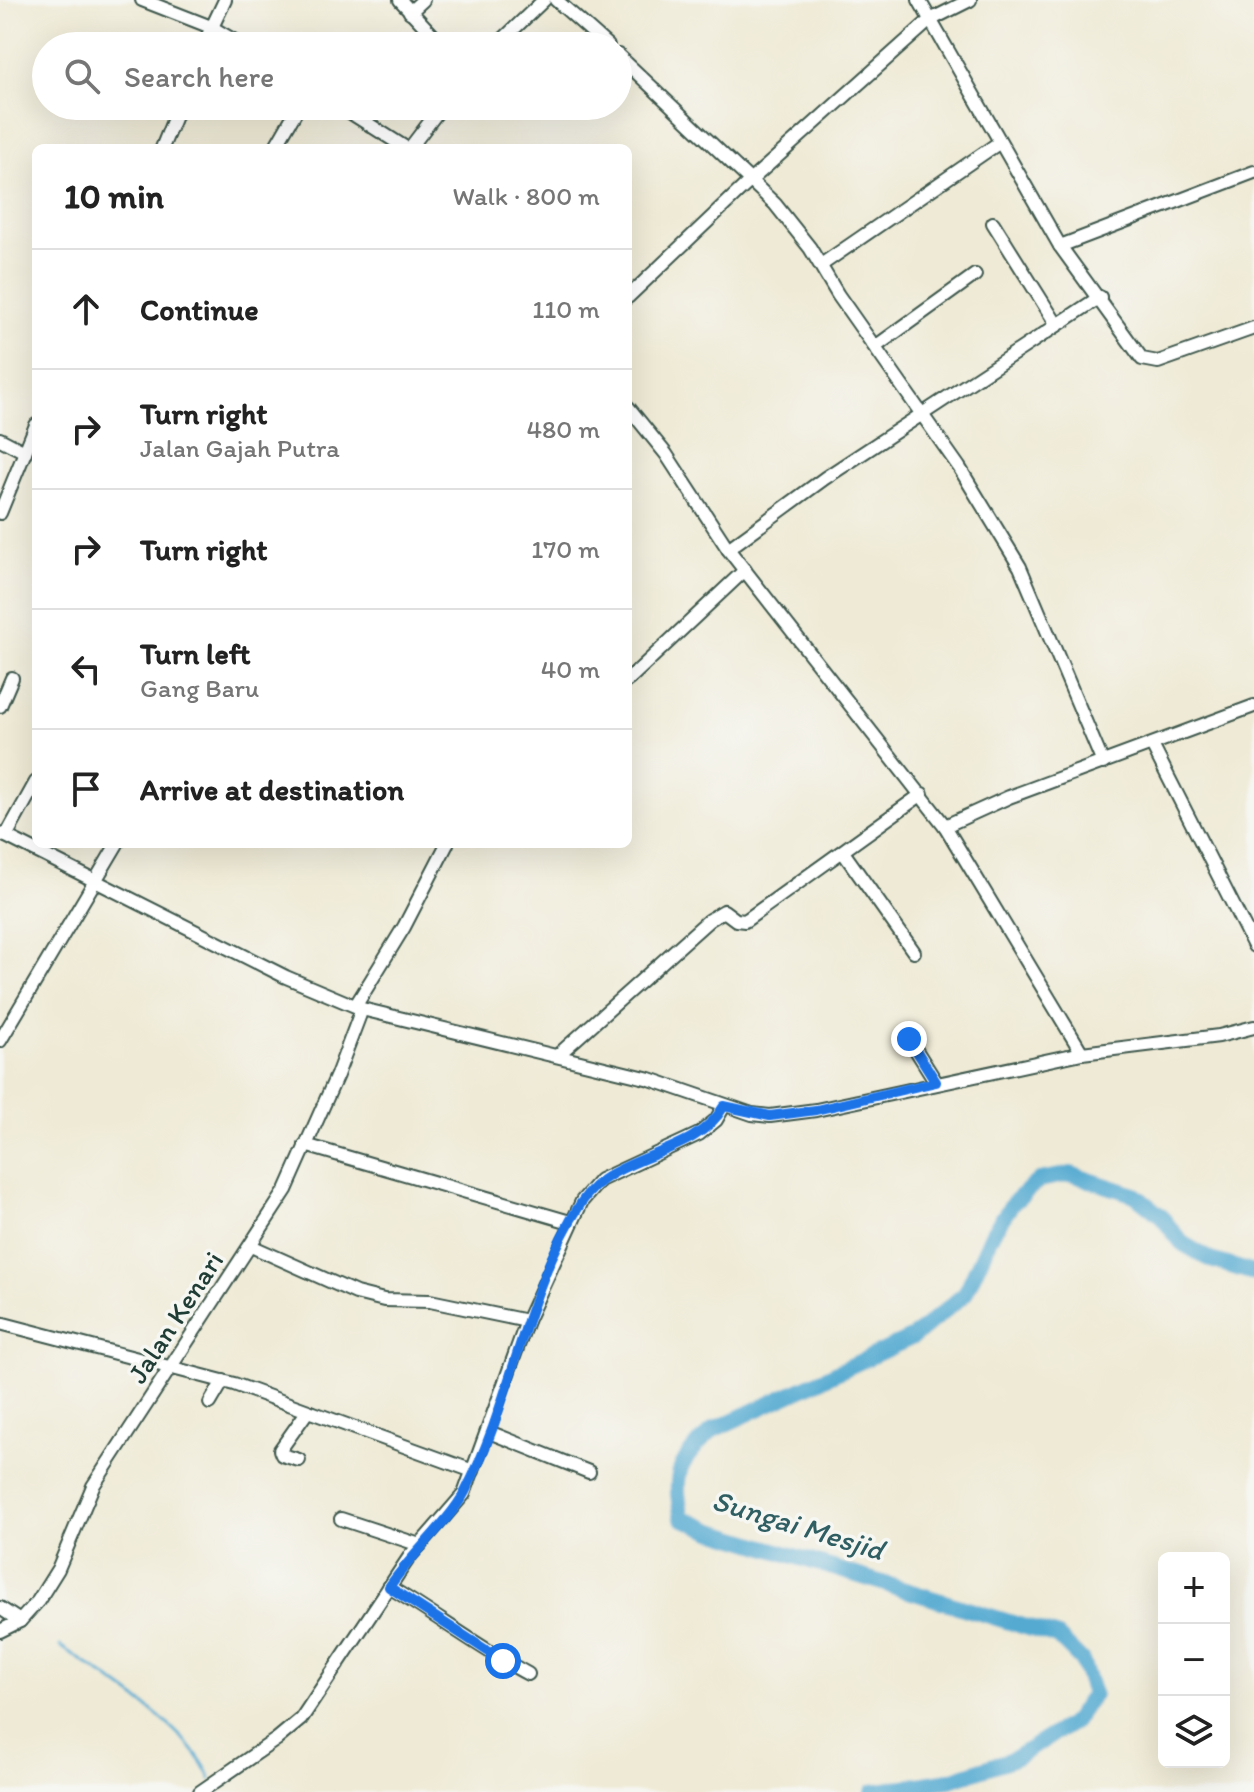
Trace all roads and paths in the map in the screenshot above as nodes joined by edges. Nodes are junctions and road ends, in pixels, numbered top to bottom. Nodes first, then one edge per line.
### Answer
1 (142, 0) edge
2 (225, 0) edge
3 (400, 0) edge
4 (423, 0) edge
5 (544, 0) edge
6 (556, 0) edge
7 (919, 0) edge
8 (970, 0) edge
9 (410, 12) junction
10 (930, 20) junction
11 (211, 27) junction
12 (209, 32) edge
13 (219, 32) edge
14 (429, 32) edge
15 (511, 32) edge
16 (592, 32) edge
17 (632, 68) edge
18 (173, 120) edge
19 (291, 120) edge
20 (363, 120) edge
21 (431, 120) edge
22 (1000, 142) junction
23 (164, 144) edge
24 (277, 144) dead end
25 (402, 144) edge
26 (411, 144) edge
27 (1254, 172) edge
28 (751, 180) junction
29 (993, 223) dead end
30 (1060, 246) junction
31 (821, 265) junction
32 (975, 275) dead end
33 (632, 292) edge
34 (1100, 297) junction
35 (1057, 325) junction
36 (1254, 328) edge
37 (875, 347) junction
38 (632, 412) edge
39 (920, 415) junction
40 (32, 435) edge
41 (0, 439) edge
42 (25, 452) junction
43 (0, 513) edge
44 (728, 549) junction
45 (745, 570) junction
46 (632, 676) edge
47 (12, 678) dead end
48 (0, 706) edge
49 (1254, 706) edge
50 (1152, 745) junction
51 (1103, 763) junction
52 (32, 788) edge
53 (922, 794) junction
54 (945, 826) junction
55 (3, 835) edge
56 (115, 848) edge
57 (445, 848) edge
58 (843, 852) junction
59 (96, 881) junction
60 (1254, 946) edge
61 (914, 952) dead end
62 (359, 1007) junction
63 (1254, 1027) edge
64 (909, 1039) dead end
65 (0, 1041) edge
66 (1082, 1053) junction
67 (558, 1055) junction
68 (936, 1082) junction
69 (724, 1106) junction
70 (305, 1145) junction
71 (570, 1222) junction
72 (251, 1246) junction
73 (527, 1321) junction
74 (0, 1323) edge
75 (172, 1366) junction
76 (223, 1381) junction
77 (210, 1403) dead end
78 (307, 1412) junction
79 (489, 1432) junction
80 (299, 1460) dead end
81 (473, 1471) junction
82 (589, 1472) dead end
83 (341, 1519) dead end
84 (420, 1545) junction
85 (389, 1587) junction
86 (0, 1608) edge
87 (20, 1621) junction
88 (0, 1631) edge
89 (528, 1674) dead end
90 (200, 1792) edge

1 - 11 street
2 - 11 street
3 - 9 street
4 - 9 street
5 - 15 street
6 - 16 street
7 - 10 street
8 - 10 street
9 - 14 street
10 - 22 street
10 - 28 street
11 - 12 street
11 - 13 street
17 - 28 street
18 - 23 street
19 - 24 street
20 - 25 street
21 - 26 street
22 - 30 street
22 - 31 street
27 - 30 street
28 - 31 street
28 - 33 street
29 - 35 street
30 - 34 street
31 - 37 street
32 - 37 street
34 - 35 street
34 - 36 street
35 - 39 street
37 - 39 street
38 - 44 street
39 - 44 street
39 - 51 street
40 - 42 street
41 - 42 street
42 - 43 street
44 - 45 street
45 - 46 street
45 - 53 street
47 - 48 street
49 - 50 street
50 - 51 street
50 - 60 street
51 - 54 street
52 - 55 street
53 - 54 street
53 - 58 street
54 - 66 street
55 - 59 street
56 - 59 street
57 - 62 street, Jalan Kenari
58 - 61 street
58 - 67 street
59 - 62 street
59 - 65 street
62 - 67 street
62 - 70 street, Jalan Kenari
63 - 66 street
64 - 68 street
66 - 68 street
67 - 69 street
68 - 69 street
69 - 71 street
70 - 71 street
70 - 72 street, Jalan Kenari
71 - 73 street
72 - 73 street
72 - 75 street, Jalan Kenari
73 - 79 street
74 - 75 street
75 - 76 street
75 - 87 street, Jalan Kenari
76 - 77 street
76 - 78 street
78 - 80 street
78 - 81 street
79 - 81 street
79 - 82 street
81 - 84 street
83 - 84 street
84 - 85 street
85 - 89 street
85 - 90 street
86 - 87 street
87 - 88 street, Jalan Kenari

